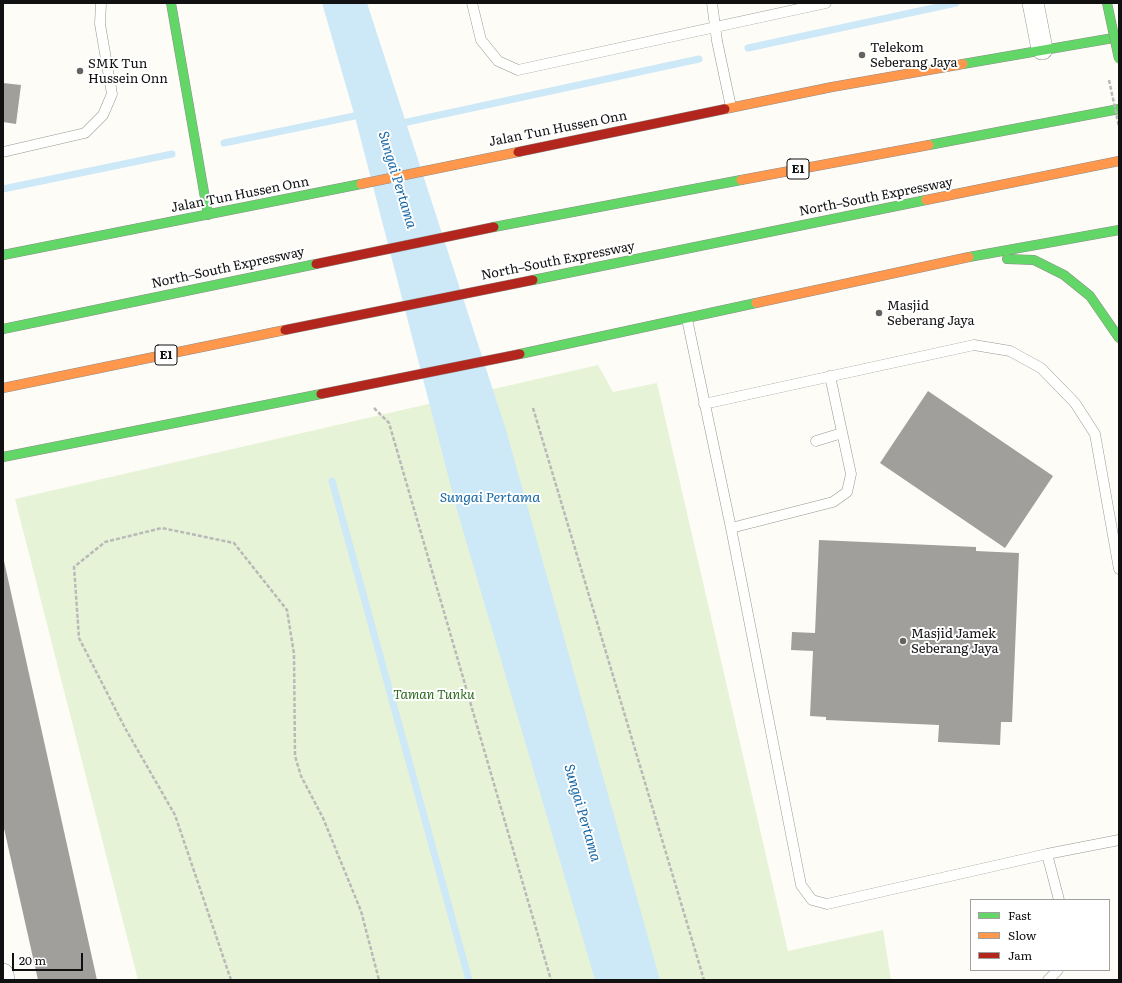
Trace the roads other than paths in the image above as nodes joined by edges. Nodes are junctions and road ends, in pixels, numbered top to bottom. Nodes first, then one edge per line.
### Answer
1 (101, 3) edge
2 (171, 3) edge
3 (472, 3) edge
4 (712, 3) edge
5 (826, 3) edge
6 (1033, 3) edge
7 (1107, 3) edge
8 (715, 27) junction
9 (1119, 37) edge
10 (1042, 49) junction
11 (1119, 59) edge
12 (731, 107) junction
13 (1119, 109) edge
14 (3, 152) edge
15 (1119, 161) edge
16 (208, 215) junction
17 (1119, 230) edge
18 (3, 255) edge
19 (971, 257) junction
20 (687, 319) junction
21 (3, 329) edge
22 (1119, 338) edge
23 (830, 376) junction
24 (3, 388) edge
25 (704, 404) junction
26 (842, 433) junction
27 (816, 441) dead end
28 (3, 457) edge
29 (731, 528) junction
30 (1119, 569) edge
31 (1119, 840) edge
32 (1047, 854) junction
33 (1059, 899) edge
34 (1057, 971) edge
35 (3, 974) edge
36 (4, 980) edge
37 (1048, 980) edge

1 - 14 lane
2 - 16 main road
3 - 8 lane
4 - 8 lane
5 - 8 lane
6 - 10 street
7 - 11 main road, bridge
8 - 12 lane
9 - 10 main road, Jalan Tun Hussen Onn
10 - 12 main road, Jalan Tun Hussen Onn
12 - 16 main road, Jalan Tun Hussen Onn
13 - 21 main road, North–South Expressway / E1
15 - 24 main road, North–South Expressway / E1
16 - 18 main road, Jalan Tun Hussen Onn
17 - 19 main road
19 - 20 main road
19 - 22 main road
20 - 25 lane
20 - 28 main road
23 - 25 lane
23 - 26 lane
23 - 30 lane
25 - 29 lane
26 - 27 lane
26 - 29 lane
29 - 32 lane
31 - 32 lane
32 - 33 lane
34 - 37 lane
35 - 36 street

